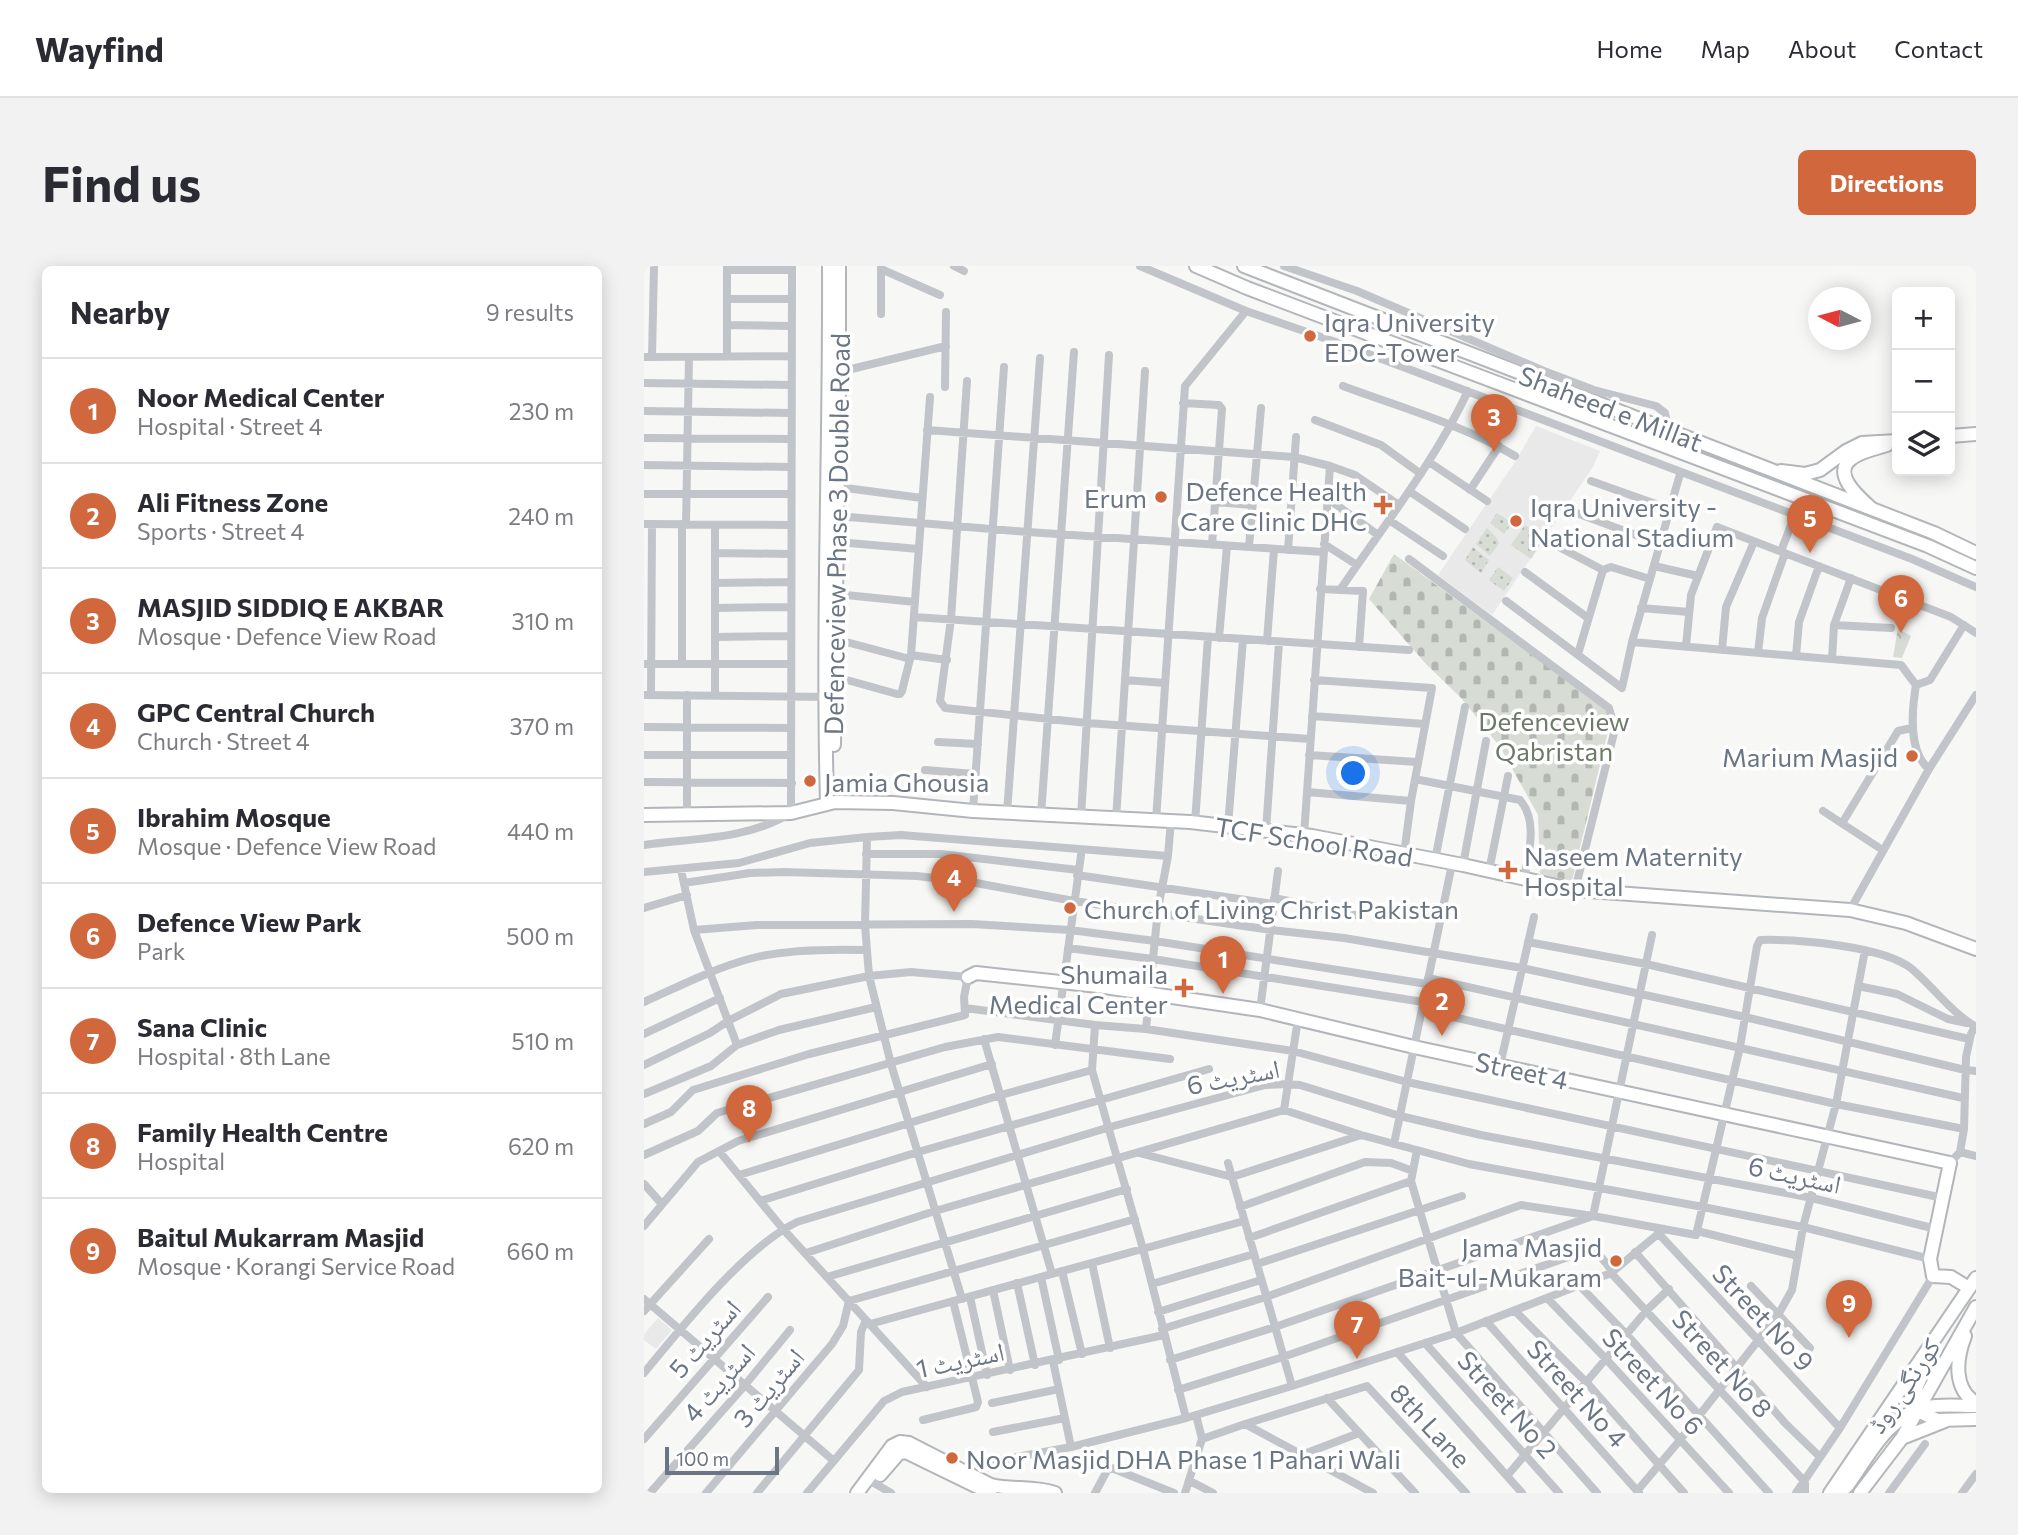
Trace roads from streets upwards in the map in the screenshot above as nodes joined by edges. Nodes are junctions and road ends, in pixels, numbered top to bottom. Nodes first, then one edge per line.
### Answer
1 (829, 266) edge
2 (839, 266) edge
3 (954, 266) edge
4 (1140, 266) edge
5 (1196, 266) edge
6 (1244, 266) edge
7 (1284, 266) edge
8 (727, 268) edge
9 (792, 268) edge
10 (881, 268) edge
11 (654, 269) edge
12 (644, 271) edge
13 (964, 271) dead end
14 (648, 295) edge
15 (940, 295) dead end
16 (727, 299) junction
17 (792, 299) junction
18 (1246, 311) junction
19 (947, 312) dead end
20 (881, 314) dead end
21 (648, 325) edge
22 (727, 325) junction
23 (792, 326) junction
24 (946, 346) junction
25 (1074, 352) dead end
26 (1109, 355) dead end
27 (689, 356) junction
28 (727, 356) junction
29 (791, 356) junction
30 (648, 357) edge
31 (1040, 358) dead end
32 (1004, 366) dead end
33 (1145, 371) dead end
34 (839, 372) junction
35 (967, 380) dead end
36 (644, 383) edge
37 (689, 384) junction
38 (791, 386) junction
39 (1343, 386) dead end
40 (945, 387) dead end
41 (1468, 391) junction
42 (930, 397) dead end
43 (1183, 403) junction
44 (1261, 408) dead end
45 (644, 411) edge
46 (688, 412) junction
47 (791, 413) junction
48 (1315, 420) dead end
49 (1451, 427) junction
50 (927, 430) junction
51 (1669, 431) junction
52 (963, 432) junction
53 (1976, 434) edge
54 (999, 435) junction
55 (1955, 436) edge
56 (1034, 437) junction
57 (1296, 437) dead end
58 (644, 438) edge
59 (688, 439) junction
60 (791, 439) junction
61 (1068, 440) junction
62 (1892, 441) edge
63 (1104, 443) junction
64 (1892, 443) edge
65 (1140, 446) junction
66 (1499, 446) junction
67 (1181, 450) junction
68 (1219, 452) junction
69 (1257, 455) junction
70 (1515, 456) dead end
71 (1294, 457) junction
72 (1429, 462) junction
73 (644, 466) edge
74 (687, 466) junction
75 (1330, 466) junction
76 (791, 467) junction
77 (1770, 470) junction
78 (1421, 474) junction
79 (1680, 474) junction
80 (835, 480) junction
81 (1591, 481) dead end
82 (1471, 490) junction
83 (1409, 491) junction
84 (644, 494) edge
85 (687, 494) junction
86 (791, 494) junction
87 (922, 498) junction
88 (1327, 498) junction
89 (1487, 501) dead end
90 (1216, 502) junction
91 (1252, 505) junction
92 (1399, 505) junction
93 (1670, 509) junction
94 (1872, 509) junction
95 (1571, 511) dead end
96 (1795, 515) junction
97 (837, 516) junction
98 (1388, 520) junction
99 (648, 524) edge
100 (684, 524) junction
101 (715, 524) junction
102 (920, 524) junction
103 (791, 525) junction
104 (957, 527) junction
105 (1465, 529) dead end
106 (992, 530) junction
107 (1028, 532) junction
108 (1934, 533) junction
109 (1061, 535) junction
110 (1378, 535) junction
111 (1098, 537) junction
112 (1134, 540) junction
113 (837, 542) junction
114 (1174, 542) junction
115 (1754, 542) junction
116 (1660, 544) junction
117 (1212, 545) junction
118 (1976, 545) edge
119 (1227, 546) junction
120 (1249, 547) junction
121 (1559, 547) dead end
122 (1324, 548) junction
123 (919, 549) junction
124 (1274, 549) junction
125 (1288, 550) junction
126 (715, 552) junction
127 (1783, 552) junction
128 (648, 553) edge
129 (1976, 553) edge
130 (791, 554) junction
131 (1443, 556) dead end
132 (1409, 559) dead end
133 (1357, 565) junction
134 (1654, 566) junction
135 (1819, 566) junction
136 (1976, 568) edge
137 (1603, 570) junction
138 (1525, 572) dead end
139 (1698, 576) junction
140 (1851, 578) junction
141 (1650, 579) junction
142 (648, 581) edge
143 (791, 582) junction
144 (715, 583) junction
145 (1976, 587) edge
146 (1320, 589) junction
147 (1340, 590) junction
148 (836, 594) junction
149 (1506, 601) dead end
150 (915, 602) junction
151 (790, 607) junction
152 (715, 608) junction
153 (1641, 608) junction
154 (648, 609) edge
155 (1689, 612) junction
156 (914, 617) junction
157 (1588, 618) junction
158 (951, 619) junction
159 (986, 622) junction
160 (1021, 624) junction
161 (1834, 625) junction
162 (1964, 625) junction
163 (1055, 626) junction
164 (1891, 628) dead end
165 (1092, 629) junction
166 (1128, 631) junction
167 (1976, 633) edge
168 (832, 634) junction
169 (1168, 634) junction
170 (790, 636) junction
171 (715, 637) junction
172 (1208, 637) junction
173 (648, 638) edge
174 (1219, 638) junction
175 (1243, 639) junction
176 (1267, 641) junction
177 (1279, 642) junction
178 (1632, 642) junction
179 (1317, 644) junction
180 (1686, 646) junction
181 (1359, 647) junction
182 (1409, 650) dead end
183 (1722, 650) junction
184 (1758, 653) junction
185 (1578, 654) junction
186 (1796, 656) junction
187 (911, 657) junction
188 (1832, 659) junction
189 (947, 660) junction
190 (648, 664) edge
191 (682, 664) junction
192 (715, 664) junction
193 (790, 664) junction
194 (834, 678) junction
195 (1125, 680) junction
196 (1314, 680) junction
197 (1165, 683) junction
198 (1916, 685) junction
199 (647, 695) edge
200 (687, 695) junction
201 (715, 695) junction
202 (1976, 695) edge
203 (790, 696) junction
204 (829, 697) junction
205 (1465, 706) dead end
206 (980, 713) junction
207 (1015, 716) junction
208 (1312, 716) junction
209 (1048, 719) junction
210 (1087, 723) junction
211 (1425, 724) junction
212 (1122, 725) junction
213 (644, 727) edge
214 (687, 727) junction
215 (1162, 727) junction
216 (791, 728) junction
217 (1912, 728) junction
218 (1202, 731) junction
219 (1237, 733) junction
220 (1273, 736) junction
221 (1310, 738) junction
222 (1486, 741) dead end
223 (938, 742) dead end
224 (978, 744) junction
225 (644, 755) edge
226 (791, 755) junction
227 (1309, 755) junction
228 (686, 756) junction
229 (1418, 762) junction
230 (1929, 768) junction
231 (925, 770) dead end
232 (975, 774) junction
233 (1508, 776) dead end
234 (1415, 779) junction
235 (644, 782) edge
236 (686, 782) junction
237 (792, 783) junction
238 (1449, 785) junction
239 (1476, 792) junction
240 (1307, 793) junction
241 (1505, 798) junction
242 (1411, 801) junction
243 (831, 802) junction
244 (973, 811) junction
245 (1823, 811) dead end
246 (792, 813) junction
247 (1007, 813) junction
248 (644, 815) edge
249 (687, 815) junction
250 (1041, 815) junction
251 (1080, 817) junction
252 (1116, 819) junction
253 (1844, 820) dead end
254 (1156, 821) junction
255 (1195, 823) junction
256 (1170, 826) junction
257 (1228, 827) junction
258 (1266, 831) junction
259 (1304, 835) junction
260 (867, 836) junction
261 (644, 845) edge
262 (1878, 846) dead end
263 (866, 854) junction
264 (1404, 854) junction
265 (1081, 855) dead end
266 (1168, 856) junction
267 (1435, 860) junction
268 (1455, 866) junction
269 (681, 870) junction
270 (1278, 871) dead end
271 (1489, 871) junction
272 (644, 872) edge
273 (1077, 872) junction
274 (866, 875) junction
275 (1524, 878) junction
276 (684, 883) junction
277 (1163, 887) junction
278 (1575, 890) junction
279 (687, 895) junction
280 (1074, 901) junction
281 (1274, 901) junction
282 (644, 908) edge
283 (1850, 909) junction
284 (1158, 913) junction
285 (1360, 916) dead end
286 (1534, 917) dead end
287 (865, 925) junction
288 (694, 930) junction
289 (1070, 930) junction
290 (1271, 930) junction
291 (1653, 935) dead end
292 (1155, 941) junction
293 (1528, 942) junction
294 (1068, 948) junction
295 (1976, 949) edge
296 (867, 950) junction
297 (1865, 950) junction
298 (1434, 952) junction
299 (1268, 958) junction
300 (1153, 959) junction
301 (1646, 964) junction
302 (1522, 968) junction
303 (711, 972) junction
304 (869, 976) junction
305 (968, 977) junction
306 (1265, 977) junction
307 (1428, 981) junction
308 (1064, 983) junction
309 (1858, 986) junction
310 (1750, 989) junction
311 (1640, 993) junction
312 (1150, 994) junction
313 (720, 998) junction
314 (1516, 998) junction
315 (644, 1002) edge
316 (1423, 1006) junction
317 (876, 1007) junction
318 (965, 1008) junction
319 (1260, 1010) junction
320 (1854, 1012) junction
321 (1745, 1017) junction
322 (732, 1018) junction
323 (1298, 1019) junction
324 (1059, 1020) junction
325 (1634, 1024) junction
326 (1095, 1025) junction
327 (1974, 1026) edge
328 (1146, 1028) junction
329 (1508, 1029) junction
330 (644, 1034) edge
331 (884, 1035) junction
332 (984, 1039) junction
333 (1969, 1039) junction
334 (1848, 1042) junction
335 (737, 1045) junction
336 (1055, 1045) junction
337 (1414, 1046) junction
338 (1740, 1047) junction
339 (1093, 1048) junction
340 (1293, 1051) junction
341 (1627, 1055) junction
342 (1170, 1059) dead end
343 (891, 1063) junction
344 (992, 1064) junction
345 (644, 1065) edge
346 (1500, 1065) junction
347 (1209, 1069) dead end
348 (1092, 1070) junction
349 (1842, 1070) junction
350 (1965, 1070) junction
351 (1976, 1071) edge
352 (1732, 1079) junction
353 (1407, 1082) junction
354 (1288, 1084) junction
355 (1619, 1091) junction
356 (900, 1092) junction
357 (644, 1094) edge
358 (1001, 1095) junction
359 (1963, 1098) junction
360 (1101, 1099) junction
361 (1836, 1104) junction
362 (1284, 1110) junction
363 (1723, 1114) junction
364 (1400, 1116) junction
365 (909, 1122) junction
366 (644, 1124) edge
367 (1010, 1125) junction
368 (1612, 1126) junction
369 (1110, 1128) junction
370 (1964, 1129) junction
371 (1361, 1135) junction
372 (1828, 1137) junction
373 (1394, 1144) junction
374 (1715, 1149) junction
375 (1417, 1150) junction
376 (719, 1151) junction
377 (918, 1152) junction
378 (1960, 1152) junction
379 (1138, 1153) junction
380 (644, 1155) edge
381 (1018, 1156) junction
382 (1976, 1156) edge
383 (1118, 1159) junction
384 (1605, 1159) junction
385 (1228, 1163) dead end
386 (1950, 1163) junction
387 (1819, 1170) junction
388 (1413, 1171) junction
389 (738, 1175) junction
390 (1232, 1177) junction
391 (1710, 1178) junction
392 (1411, 1181) junction
393 (927, 1182) junction
394 (644, 1184) edge
395 (1026, 1184) junction
396 (1599, 1187) junction
397 (1127, 1189) junction
398 (1462, 1196) dead end
399 (1812, 1198) junction
400 (1943, 1198) junction
401 (760, 1201) junction
402 (661, 1203) junction
403 (1240, 1207) junction
404 (1703, 1207) junction
405 (1420, 1210) junction
406 (935, 1211) junction
407 (1035, 1216) junction
408 (1593, 1216) junction
409 (1135, 1219) junction
410 (1244, 1221) junction
411 (644, 1226) edge
412 (1803, 1227) junction
413 (783, 1229) junction
414 (1936, 1229) junction
415 (1661, 1231) junction
416 (1697, 1231) junction
417 (1249, 1238) junction
418 (709, 1239) dead end
419 (1429, 1240) junction
420 (945, 1243) junction
421 (1044, 1246) junction
422 (1143, 1249) junction
423 (1635, 1252) junction
424 (806, 1253) junction
425 (1254, 1254) junction
426 (1798, 1256) junction
427 (1930, 1259) junction
428 (1091, 1263) junction
429 (1257, 1265) junction
430 (1062, 1271) junction
431 (1437, 1271) junction
432 (953, 1272) junction
433 (1612, 1272) junction
434 (1052, 1274) junction
435 (1933, 1276) junction
436 (827, 1277) junction
437 (1041, 1277) junction
438 (1261, 1280) junction
439 (1017, 1283) junction
440 (1972, 1283) edge
441 (1152, 1284) junction
442 (1580, 1286) junction
443 (1751, 1286) dead end
444 (1669, 1289) junction
445 (993, 1290) junction
446 (768, 1297) dead end
447 (1266, 1297) junction
448 (962, 1299) junction
449 (1548, 1299) junction
450 (849, 1301) junction
451 (1446, 1301) junction
452 (646, 1305) edge
453 (1976, 1308) edge
454 (1647, 1310) junction
455 (1515, 1311) junction
456 (1158, 1312) junction
457 (1778, 1315) junction
458 (1486, 1321) junction
459 (868, 1322) junction
460 (1275, 1327) junction
461 (790, 1329) dead end
462 (680, 1330) junction
463 (1163, 1332) junction
464 (1456, 1333) junction
465 (1626, 1334) junction
466 (1936, 1336) junction
467 (1758, 1341) junction
468 (1425, 1343) junction
469 (1110, 1348) junction
470 (1810, 1348) dead end
471 (1396, 1352) junction
472 (1082, 1354) junction
473 (1283, 1357) junction
474 (713, 1358) junction
475 (1606, 1359) junction
476 (1056, 1360) junction
477 (1170, 1360) junction
478 (1035, 1365) junction
479 (1736, 1369) junction
480 (1010, 1370) junction
481 (644, 1373) edge
482 (987, 1375) junction
483 (972, 1378) junction
484 (1587, 1383) junction
485 (745, 1385) junction
486 (927, 1387) junction
487 (1292, 1387) junction
488 (1059, 1388) junction
489 (1178, 1390) junction
490 (1719, 1391) junction
491 (1327, 1398) junction
492 (992, 1403) dead end
493 (1976, 1405) edge
494 (1938, 1406) junction
495 (1564, 1409) junction
496 (1920, 1409) junction
497 (775, 1411) junction
498 (1196, 1415) junction
499 (1700, 1415) junction
500 (1065, 1418) junction
501 (1186, 1418) junction
502 (1976, 1419) edge
503 (923, 1420) dead end
504 (1943, 1420) junction
505 (1245, 1424) junction
506 (1840, 1428) junction
507 (993, 1432) dead end
508 (1359, 1433) junction
509 (1544, 1433) junction
510 (805, 1436) junction
511 (1902, 1438) junction
512 (644, 1439) edge
513 (1202, 1439) junction
514 (1680, 1440) junction
515 (1925, 1444) dead end
516 (1071, 1447) junction
517 (1304, 1454) junction
518 (1525, 1455) junction
519 (1820, 1457) junction
520 (834, 1461) junction
521 (995, 1461) dead end
522 (1659, 1465) junction
523 (1976, 1474) edge
524 (1507, 1476) junction
525 (1190, 1481) junction
526 (1805, 1482) junction
527 (870, 1488) edge
528 (1050, 1491) edge
529 (1638, 1492) edge
530 (650, 1493) edge
531 (706, 1493) edge
532 (757, 1493) edge
533 (807, 1493) edge
534 (857, 1493) edge
535 (891, 1493) edge
536 (990, 1493) edge
537 (1095, 1493) edge
538 (1174, 1493) edge
539 (1185, 1493) edge
540 (1213, 1493) edge
541 (1373, 1493) edge
542 (1415, 1493) edge
543 (1466, 1493) edge
544 (1522, 1493) edge
545 (1559, 1493) edge
546 (1597, 1493) edge
547 (1684, 1493) edge
548 (1729, 1493) edge
549 (1769, 1493) edge
550 (1796, 1493) edge
551 (1805, 1493) edge
552 (1830, 1493) edge
553 (1840, 1493) edge
554 (1860, 1493) edge
555 (1889, 1493) edge
556 (1962, 1493) edge

1 - 80 street
2 - 34 street, Defenceview Phase 3 Double Road
3 - 13 street
4 - 18 street
5 - 136 street, Shaheed e Millat
6 - 51 street, Shaheed e Millat
7 - 51 street
8 - 9 street
8 - 16 street
9 - 17 street
10 - 15 street
10 - 20 street
11 - 12 street
11 - 14 street
14 - 21 street
16 - 17 street
16 - 22 street
17 - 23 street
18 - 41 street
18 - 43 street
19 - 24 street
21 - 30 street
22 - 23 street
22 - 28 street
23 - 29 street
24 - 34 street
24 - 40 street
25 - 61 street
26 - 63 street
27 - 28 street
27 - 30 street
27 - 37 street
28 - 29 street
29 - 38 street
31 - 56 street
32 - 54 street
33 - 65 street
34 - 80 street, Defenceview Phase 3 Double Road
35 - 52 street
36 - 37 street
37 - 38 street
37 - 46 street
38 - 47 street
39 - 49 street
41 - 49 street
41 - 79 street
42 - 50 street
43 - 67 street
43 - 68 street
44 - 69 street
45 - 46 street
46 - 47 street
46 - 59 street
47 - 60 street
48 - 78 street
49 - 66 street
49 - 72 street
50 - 52 street
50 - 87 street
51 - 77 street, Shaheed e Millat
52 - 54 street
52 - 104 street
53 - 55 street
54 - 56 street
54 - 106 street
56 - 61 street
56 - 107 street
57 - 71 street
58 - 59 street
59 - 60 street
59 - 74 street
60 - 76 street
61 - 63 street
61 - 109 street
62 - 77 street
63 - 65 street
63 - 111 street
64 - 94 street
65 - 67 street
65 - 112 street
66 - 70 street
66 - 82 street
67 - 68 street
67 - 114 street
68 - 69 street
68 - 90 street
69 - 71 street
69 - 91 street
71 - 75 street
71 - 125 street
72 - 78 street
72 - 82 street
73 - 74 street
74 - 76 street
74 - 85 street
75 - 88 street
75 - 92 street
76 - 86 street
77 - 94 street, Shaheed e Millat
78 - 83 street
79 - 93 street
79 - 96 street
80 - 87 street
80 - 97 street, Defenceview Phase 3 Double Road
80 - 168 street
81 - 93 street
82 - 89 street
83 - 92 street
83 - 105 street
84 - 85 street
85 - 86 street
85 - 100 street
86 - 103 street
87 - 102 street
88 - 110 street
88 - 122 street
90 - 91 street
90 - 117 street
91 - 120 street
92 - 98 street
93 - 116 street
94 - 108 street, Shaheed e Millat
95 - 116 street
96 - 127 street
96 - 145 street
97 - 102 street
97 - 113 street, Defenceview Phase 3 Double Road
98 - 110 street
98 - 131 street
99 - 100 street
99 - 128 street
100 - 101 street
100 - 191 street
101 - 103 street
101 - 126 street
102 - 104 street
102 - 123 street
103 - 130 street
104 - 106 street
104 - 158 street
106 - 107 street
106 - 159 street
107 - 109 street
107 - 160 street
108 - 118 street
108 - 129 street, Shaheed e Millat
109 - 111 street
109 - 163 street
110 - 133 street
111 - 112 street
111 - 165 street
112 - 114 street
112 - 166 street
113 - 123 street
113 - 148 street, Defenceview Phase 3 Double Road
114 - 117 street
114 - 169 street
115 - 127 street
115 - 139 street
115 - 183 street
116 - 134 street
117 - 119 street
119 - 120 street
119 - 174 street
120 - 124 street
121 - 137 street
122 - 125 street
122 - 133 street
122 - 146 street
123 - 150 street
124 - 125 street
124 - 176 street
126 - 130 street
126 - 144 street
127 - 135 street
127 - 184 street
128 - 142 street
130 - 143 street
132 - 278 street
133 - 147 street
134 - 139 street
134 - 141 street
135 - 140 street
135 - 186 street
137 - 141 street
137 - 157 street
138 - 157 street
139 - 155 street
140 - 161 street
140 - 162 street
141 - 153 street
142 - 154 street
143 - 144 street
143 - 151 street
144 - 152 street
146 - 147 street
146 - 179 street
147 - 181 street
148 - 150 street
148 - 168 street, Defenceview Phase 3 Double Road
149 - 185 street
150 - 156 street
151 - 152 street
151 - 170 street
152 - 171 street
153 - 155 street
153 - 178 street
154 - 173 street
155 - 180 street
156 - 158 street
156 - 187 street
157 - 185 street
158 - 159 street
158 - 189 street
159 - 160 street
159 - 206 street
160 - 163 street
160 - 207 street
161 - 164 street
161 - 188 street
162 - 167 street
162 - 198 street
163 - 165 street
163 - 209 street
165 - 166 street
165 - 210 street
166 - 169 street
166 - 195 street
168 - 187 street
168 - 194 street, Defenceview Phase 3 Double Road
168 - 204 street
169 - 172 street
169 - 197 street
170 - 171 street
170 - 193 street
171 - 192 street
172 - 174 street
172 - 218 street
173 - 190 street
174 - 175 street
175 - 176 street
175 - 219 street
176 - 177 street
177 - 179 street
177 - 220 street
178 - 180 street
178 - 185 street
179 - 181 street
179 - 196 street
180 - 183 street
181 - 182 street
183 - 184 street
184 - 186 street
186 - 188 street
187 - 189 street
187 - 194 street
188 - 198 street
189 - 206 street
190 - 191 street
190 - 199 street
191 - 192 street
192 - 193 street
192 - 201 street
193 - 203 street
194 - 204 street, Defenceview Phase 3 Double Road
195 - 197 street
195 - 212 street
196 - 208 street
196 - 211 street
197 - 215 street
198 - 217 street
199 - 200 street
200 - 201 street
200 - 214 street
201 - 203 street
202 - 230 street
203 - 204 street
203 - 216 street
204 - 243 street, Defenceview Phase 3 Double Road
205 - 238 street
206 - 207 street
206 - 224 street
207 - 209 street
207 - 247 street
208 - 211 street
208 - 221 street
209 - 210 street
209 - 250 street
210 - 212 street
210 - 251 street
211 - 229 street
212 - 215 street
212 - 252 street
213 - 214 street
214 - 216 street
214 - 228 street
215 - 218 street
215 - 254 street
216 - 226 street
217 - 230 street
217 - 253 street
218 - 219 street
218 - 255 street
219 - 220 street
219 - 257 street
220 - 221 street
220 - 258 street
221 - 227 street
222 - 239 street
223 - 224 street
224 - 232 street
225 - 228 street
226 - 228 street
226 - 237 street
227 - 229 street
227 - 240 street
228 - 236 street
229 - 234 street
230 - 283 street
231 - 232 street
232 - 244 street
233 - 241 street
234 - 238 street
234 - 242 street
235 - 236 street
236 - 237 street
236 - 249 street
237 - 246 street
238 - 239 street
238 - 267 street
239 - 241 street
239 - 268 street
240 - 242 street
240 - 259 street
241 - 271 street
241 - 275 street
242 - 264 street
243 - 244 street, TCF School Road
243 - 246 street, TCF School Road
244 - 247 street, TCF School Road
245 - 262 street
246 - 249 street, TCF School Road
246 - 261 street
247 - 250 street, TCF School Road
248 - 249 street, TCF School Road
250 - 251 street, TCF School Road
251 - 252 street, TCF School Road
252 - 254 street, TCF School Road
254 - 256 street, TCF School Road
255 - 256 street, TCF School Road
255 - 257 street, TCF School Road
256 - 266 street
257 - 258 street, TCF School Road
258 - 259 street, TCF School Road
259 - 264 street, TCF School Road
260 - 263 street
260 - 266 street
260 - 269 street
263 - 273 street
263 - 274 street
264 - 267 street, TCF School Road
265 - 273 street
266 - 277 street
267 - 268 street, TCF School Road
268 - 271 street, TCF School Road
268 - 298 street
269 - 272 street
269 - 276 street
270 - 281 street
271 - 275 street, TCF School Road
273 - 277 street
273 - 280 street
274 - 276 street
274 - 280 street
274 - 287 street
275 - 278 street, TCF School Road
276 - 279 street
277 - 281 street
277 - 284 street
278 - 283 street, TCF School Road
279 - 282 street
279 - 288 street
280 - 284 street
280 - 289 street
281 - 285 street
281 - 290 street
283 - 295 street, TCF School Road
284 - 290 street
284 - 292 street
286 - 293 street
287 - 288 street
287 - 289 street
287 - 296 street
288 - 303 street
289 - 292 street
289 - 294 street
290 - 298 street
290 - 299 street
291 - 301 street
292 - 299 street
292 - 300 street
293 - 301 street
293 - 302 street
294 - 300 street
294 - 308 street
296 - 303 street
296 - 304 street
297 - 309 street
297 - 310 street
297 - 327 street
298 - 302 street
298 - 307 street
299 - 306 street
299 - 307 street
300 - 306 street
300 - 312 street
301 - 310 street
301 - 311 street
302 - 311 street
302 - 314 street
303 - 313 street
303 - 315 street
304 - 305 street
304 - 317 street
304 - 322 street
305 - 308 street, Street 4
305 - 318 street
306 - 316 street
306 - 319 street
307 - 314 street
307 - 316 street
308 - 312 street, Street 4
308 - 324 street
309 - 320 street
309 - 327 street
310 - 320 street
310 - 321 street
311 - 321 street
311 - 325 street
312 - 319 street, Street 4
312 - 328 street
313 - 322 street
313 - 330 street
314 - 325 street
314 - 329 street
316 - 329 street
316 - 337 street
317 - 331 street
317 - 335 street
318 - 324 street
318 - 331 street
319 - 323 street, Street 4
320 - 333 street
320 - 334 street
321 - 334 street
321 - 338 street
322 - 335 street
322 - 345 street
323 - 337 street, Street 4
323 - 340 street
324 - 326 street
324 - 336 street
325 - 338 street
325 - 341 street
326 - 328 street
326 - 339 street
327 - 333 street
328 - 340 street
329 - 341 street
329 - 346 street
331 - 343 street
331 - 366 street
332 - 336 street
332 - 343 street
332 - 344 street
333 - 350 street
334 - 349 street
334 - 350 street
335 - 357 street
336 - 339 street
337 - 346 street, Street 4
337 - 353 street
338 - 349 street
338 - 352 street
339 - 342 street
339 - 348 street
340 - 353 street
340 - 354 street
341 - 352 street
341 - 355 street
343 - 356 street
343 - 380 street
344 - 356 street
344 - 358 street
346 - 355 street, Street 4
347 - 360 street
348 - 358 street
348 - 360 street
349 - 359 street
349 - 361 street
350 - 351 street
350 - 359 street
352 - 361 street
352 - 363 street
353 - 364 street
353 - 368 street
354 - 362 street
354 - 364 street, اسٹریٹ 6
354 - 369 street, اسٹریٹ 6
355 - 363 street, Street 4
355 - 368 street
356 - 365 street
356 - 376 street
358 - 365 street
358 - 367 street
359 - 370 street
360 - 367 street
360 - 369 street
361 - 370 street
361 - 372 street
362 - 371 street
362 - 379 street
363 - 372 street, Street 4
363 - 374 street
364 - 373 street
364 - 384 street, اسٹریٹ 6
365 - 377 street
365 - 389 street
367 - 377 street
367 - 381 street
368 - 374 street
368 - 384 street
369 - 381 street, اسٹریٹ 6
369 - 383 street
370 - 378 street
371 - 373 street
371 - 390 street
372 - 386 street, Street 4
372 - 387 street
373 - 375 street
374 - 387 street
374 - 391 street
375 - 388 street
375 - 396 street
376 - 389 street
376 - 402 street
377 - 393 street
377 - 401 street
378 - 382 street
378 - 386 street
379 - 383 street
379 - 390 street
381 - 393 street, اسٹریٹ 6
381 - 395 street
383 - 395 street
383 - 397 street
384 - 391 street, اسٹریٹ 6
384 - 396 street
385 - 390 street
386 - 400 street
387 - 399 street
387 - 400 street
388 - 392 street
388 - 403 street
389 - 401 street
390 - 403 street
391 - 399 street, اسٹریٹ 6
391 - 404 street
392 - 405 street
392 - 417 street
393 - 406 street
393 - 413 street, اسٹریٹ 6
394 - 402 street
395 - 406 street
395 - 407 street
396 - 404 street
396 - 408 street
397 - 407 street
397 - 409 street
398 - 405 street
399 - 412 street
399 - 414 street, اسٹریٹ 6
400 - 414 street
401 - 413 street
402 - 411 street
403 - 410 street
404 - 412 street
404 - 416 street
405 - 419 street
405 - 429 street
406 - 420 street
406 - 424 street
407 - 420 street
407 - 421 street
408 - 415 street, اسٹریٹ 1
408 - 419 street, اسٹریٹ 1
408 - 431 street
409 - 421 street
409 - 422 street
410 - 417 street
410 - 422 street
412 - 426 street
412 - 427 street
413 - 424 street
413 - 462 street, اسٹریٹ 6
414 - 427 street
415 - 416 street, اسٹریٹ 1
415 - 423 street
415 - 467 street, Street No 9
416 - 426 street, اسٹریٹ 1
417 - 425 street
418 - 452 street
419 - 431 street
419 - 447 street, اسٹریٹ 1
420 - 432 street
420 - 436 street
421 - 432 street
421 - 434 street
422 - 428 street
422 - 441 street
423 - 433 street
423 - 444 street, Street No 8
424 - 436 street
425 - 429 street
425 - 441 street
426 - 457 street
427 - 435 street
428 - 430 street
428 - 469 street
429 - 438 street
430 - 434 street
430 - 472 street
431 - 451 street
431 - 460 street
432 - 448 street
432 - 450 street
433 - 442 street
433 - 451 street, Street No 8
433 - 454 street, Street No 8
434 - 437 street
435 - 440 street
435 - 506 street
436 - 450 street
437 - 439 street
437 - 476 street
438 - 447 street
438 - 456 street
439 - 445 street
439 - 478 street
440 - 466 street, کورنگی روڈ
441 - 456 street
442 - 449 street
442 - 465 street
443 - 457 street
444 - 454 street
444 - 479 street, Street No 8
445 - 448 street
445 - 480 street
446 - 474 street, اسٹریٹ 5
447 - 460 street
447 - 463 street, اسٹریٹ 1
448 - 459 street
448 - 482 street
448 - 483 street
449 - 455 street
449 - 475 street, Street No 6
450 - 459 street
450 - 497 street, اسٹریٹ 3
451 - 464 street
451 - 473 street
452 - 462 street
453 - 493 street
453 - 496 street, کورنگی روڈ
454 - 465 street
454 - 490 street, Street No 8
455 - 458 street
455 - 484 street
456 - 463 street
457 - 467 street
457 - 470 street
458 - 464 street
458 - 495 street, Street No 4
459 - 486 street
459 - 510 street
460 - 473 street
460 - 477 street
461 - 485 street, اسٹریٹ 4
462 - 474 street
462 - 481 street, اسٹریٹ 6
463 - 469 street, اسٹریٹ 1
463 - 477 street
464 - 468 street
464 - 509 street
465 - 475 street
465 - 499 street
466 - 496 street
466 - 552 street, کورنگی روڈ
467 - 479 street
467 - 506 street, Street No 9
468 - 471 street
468 - 518 street, Street No 2
469 - 472 street, اسٹریٹ 1
471 - 487 street
471 - 524 street
472 - 476 street, اسٹریٹ 1
473 - 487 street
473 - 489 street
474 - 485 street
474 - 512 street, اسٹریٹ 5
475 - 484 street
475 - 514 street, Street No 6
476 - 478 street, اسٹریٹ 1
476 - 488 street
477 - 489 street
478 - 480 street, اسٹریٹ 1
479 - 490 street
479 - 519 street, Street No 8
480 - 482 street, اسٹریٹ 1
482 - 483 street, اسٹریٹ 1
483 - 486 street, اسٹریٹ 1
483 - 503 street
484 - 495 street
484 - 522 street
485 - 497 street
485 - 530 street, اسٹریٹ 4
486 - 520 street, اسٹریٹ 1
487 - 498 street
488 - 492 street
488 - 500 street
489 - 501 street
490 - 499 street
490 - 526 street, Street No 8
491 - 505 street, 8th Lane
491 - 508 street
491 - 543 street, 8th Lane
493 - 494 street
494 - 496 street
494 - 504 street
495 - 509 street
495 - 529 street, Street No 4
496 - 504 street
496 - 511 street, کورنگی روڈ
496 - 553 street
497 - 510 street
497 - 531 street, اسٹریٹ 3
498 - 501 street
498 - 513 street
499 - 514 street
499 - 549 street
500 - 507 street
500 - 516 street
501 - 516 street
502 - 504 street
504 - 511 street
505 - 513 street, 8th Lane
505 - 517 street
506 - 519 street
508 - 517 street
508 - 542 street
509 - 518 street
509 - 546 street
510 - 520 street
510 - 532 street
511 - 554 street, کورنگی روڈ
513 - 525 street
514 - 522 street
514 - 548 street, Street No 6
515 - 555 street
516 - 521 street
517 - 541 street
518 - 524 street
518 - 545 street, Street No 2
519 - 526 street
520 - 533 street, اسٹریٹ 1
522 - 529 street
522 - 547 street
523 - 556 street
524 - 544 street
525 - 539 street
525 - 540 street
526 - 550 street
526 - 551 street
527 - 535 street
527 - 536 street
528 - 534 street
537 - 538 street

